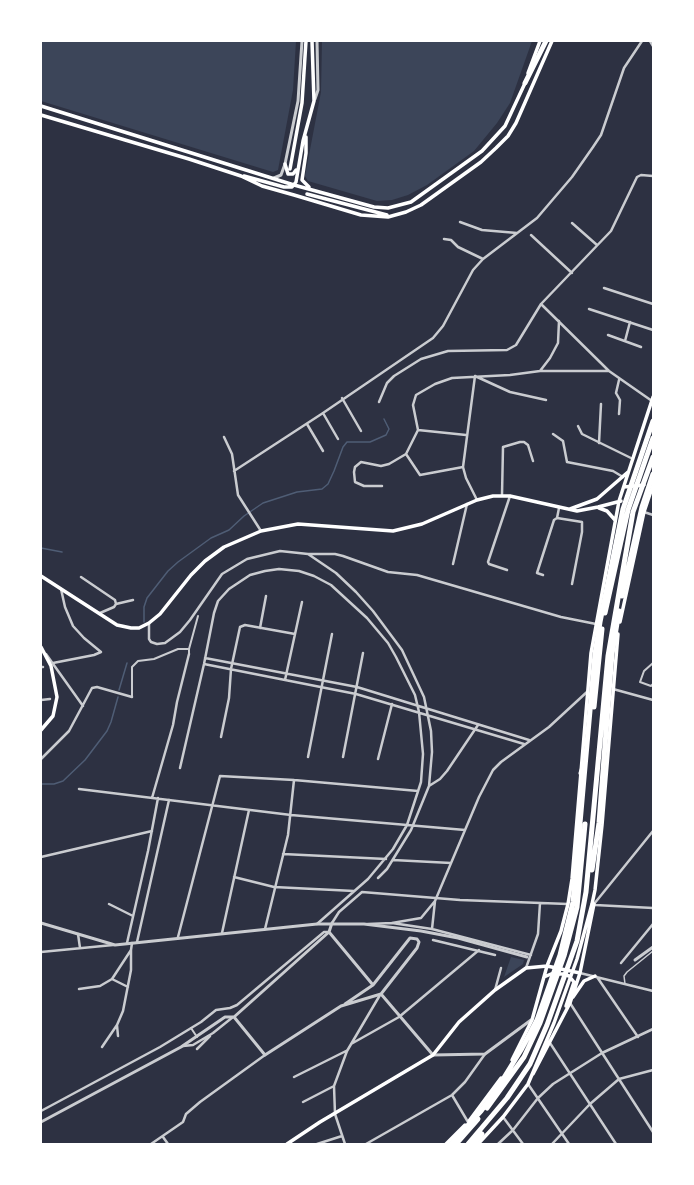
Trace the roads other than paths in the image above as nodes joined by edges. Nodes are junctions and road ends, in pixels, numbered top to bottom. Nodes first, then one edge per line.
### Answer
1 (302, 41) edge
2 (306, 41) edge
3 (312, 41) edge
4 (317, 41) edge
5 (540, 41) edge
6 (546, 41) edge
7 (552, 41) edge
8 (642, 41) edge
9 (650, 41) edge
10 (653, 46) edge
11 (302, 48) junction
12 (305, 54) junction
13 (304, 62) junction
14 (301, 68) junction
15 (525, 83) junction
16 (314, 101) junction
17 (41, 106) edge
18 (41, 114) edge
19 (306, 136) junction
20 (218, 160) junction
21 (285, 164) junction
22 (215, 167) junction
23 (298, 167) junction
24 (290, 169) dead end
25 (241, 176) junction
26 (653, 176) edge
27 (274, 178) junction
28 (294, 184) junction
29 (312, 189) junction
30 (307, 194) dead end
31 (394, 215) junction
32 (460, 222) dead end
33 (572, 223) dead end
34 (517, 234) junction
35 (531, 236) dead end
36 (444, 238) dead end
37 (597, 245) junction
38 (483, 259) junction
39 (572, 273) junction
40 (604, 288) dead end
41 (541, 304) junction
42 (653, 304) edge
43 (589, 309) dead end
44 (560, 321) junction
45 (630, 322) junction
46 (653, 330) edge
47 (608, 335) dead end
48 (625, 341) junction
49 (641, 347) dead end
50 (540, 371) junction
51 (609, 371) junction
52 (475, 376) junction
53 (619, 380) junction
54 (342, 398) junction
55 (652, 399) edge
56 (546, 400) dead end
57 (379, 402) dead end
58 (602, 404) dead end
59 (323, 413) junction
60 (620, 414) dead end
61 (653, 421) edge
62 (307, 424) junction
63 (578, 426) dead end
64 (418, 430) junction
65 (361, 432) dead end
66 (553, 434) dead end
67 (466, 435) junction
68 (224, 437) dead end
69 (653, 438) edge
70 (338, 439) dead end
71 (599, 442) junction
72 (323, 451) dead end
73 (406, 454) junction
74 (653, 457) edge
75 (633, 459) junction
76 (533, 461) dead end
77 (463, 467) junction
78 (234, 471) junction
79 (628, 472) junction
80 (653, 474) edge
81 (623, 477) junction
82 (653, 484) edge
83 (382, 486) dead end
84 (626, 487) junction
85 (651, 492) junction
86 (502, 495) junction
87 (510, 496) junction
88 (477, 500) junction
89 (619, 501) junction
90 (467, 504) junction
91 (598, 507) junction
92 (558, 508) junction
93 (568, 509) junction
94 (644, 512) junction
95 (653, 515) edge
96 (557, 518) junction
97 (615, 520) junction
98 (261, 531) junction
99 (308, 554) junction
100 (626, 562) dead end
101 (453, 564) dead end
102 (507, 570) dead end
103 (623, 572) junction
104 (543, 575) dead end
105 (41, 576) edge
106 (81, 577) dead end
107 (572, 584) dead end
108 (61, 588) junction
109 (266, 596) dead end
110 (133, 600) dead end
111 (302, 602) dead end
112 (116, 604) junction
113 (604, 610) dead end
114 (100, 613) junction
115 (198, 616) dead end
116 (604, 621) junction
117 (149, 624) junction
118 (596, 624) junction
119 (260, 628) junction
120 (295, 634) junction
121 (332, 634) dead end
122 (41, 647) edge
123 (189, 649) junction
124 (363, 653) dead end
125 (45, 654) junction
126 (189, 654) joint
127 (205, 658) junction
128 (53, 663) junction
129 (653, 663) edge
130 (204, 664) junction
131 (232, 664) junction
132 (231, 670) junction
133 (287, 674) junction
134 (286, 680) junction
135 (323, 681) junction
136 (653, 684) edge
137 (321, 687) junction
138 (357, 687) junction
139 (612, 688) junction
140 (588, 691) junction
141 (356, 694) junction
142 (132, 697) joint
143 (50, 699) dead end
144 (41, 700) edge
145 (653, 700) edge
146 (392, 704) junction
147 (83, 706) junction
148 (418, 706) junction
149 (427, 710) junction
150 (419, 712) junction
151 (429, 715) junction
152 (602, 716) junction
153 (478, 725) junction
154 (475, 729) junction
155 (41, 730) edge
156 (221, 737) dead end
157 (530, 740) junction
158 (524, 744) junction
159 (591, 744) junction
160 (608, 746) junction
161 (308, 757) dead end
162 (343, 757) dead end
163 (41, 759) edge
164 (378, 759) dead end
165 (180, 768) dead end
166 (581, 773) junction
167 (294, 780) junction
168 (428, 786) junction
169 (79, 789) dead end
170 (418, 791) junction
171 (152, 798) junction
172 (158, 798) junction
173 (168, 800) junction
174 (212, 806) junction
175 (249, 810) junction
176 (291, 815) junction
177 (407, 825) junction
178 (414, 826) junction
179 (466, 830) junction
180 (653, 830) edge
181 (152, 831) junction
182 (283, 854) junction
183 (41, 857) edge
184 (386, 859) junction
185 (393, 860) junction
186 (452, 863) junction
187 (234, 877) junction
188 (378, 878) dead end
189 (274, 887) junction
190 (595, 890) junction
191 (354, 891) junction
192 (436, 897) junction
193 (435, 901) junction
194 (540, 903) junction
195 (109, 904) dead end
196 (568, 904) junction
197 (594, 905) junction
198 (653, 908) edge
199 (133, 916) junction
200 (41, 923) edge
201 (332, 923) junction
202 (392, 923) junction
203 (318, 924) junction
204 (364, 924) junction
205 (653, 924) edge
206 (264, 928) junction
207 (432, 929) junction
208 (329, 932) junction
209 (222, 933) junction
210 (78, 934) junction
211 (178, 937) junction
212 (433, 940) dead end
213 (132, 942) junction
214 (137, 942) junction
215 (127, 943) junction
216 (115, 945) junction
217 (653, 947) edge
218 (80, 948) junction
219 (131, 950) junction
220 (479, 950) junction
221 (653, 951) edge
222 (41, 952) edge
223 (495, 955) dead end
224 (529, 956) junction
225 (574, 958) junction
226 (635, 960) dead end
227 (621, 963) dead end
228 (547, 966) junction
229 (501, 968) dead end
230 (526, 968) junction
231 (580, 973) junction
232 (595, 976) junction
233 (544, 978) junction
234 (112, 979) junction
235 (566, 981) junction
236 (625, 984) junction
237 (373, 985) junction
238 (128, 987) junction
239 (79, 989) dead end
240 (495, 990) junction
241 (653, 991) edge
242 (381, 994) junction
243 (570, 1002) junction
244 (341, 1006) junction
245 (566, 1011) junction
246 (234, 1017) junction
247 (399, 1017) junction
248 (532, 1020) junction
249 (117, 1025) junction
250 (191, 1028) junction
251 (653, 1029) edge
252 (213, 1033) junction
253 (118, 1036) dead end
254 (197, 1037) junction
255 (638, 1037) junction
256 (550, 1043) junction
257 (350, 1045) junction
258 (183, 1046) junction
259 (102, 1047) dead end
260 (197, 1049) dead end
261 (347, 1051) junction
262 (602, 1053) junction
263 (485, 1054) junction
264 (433, 1055) junction
265 (265, 1056) junction
266 (653, 1070) edge
267 (569, 1072) junction
268 (294, 1077) dead end
269 (619, 1079) junction
270 (528, 1084) junction
271 (334, 1086) junction
272 (452, 1095) junction
273 (538, 1098) junction
274 (303, 1102) dead end
275 (590, 1104) junction
276 (41, 1111) edge
277 (335, 1114) junction
278 (503, 1116) junction
279 (41, 1117) edge
280 (42, 1121) edge
281 (468, 1122) junction
282 (513, 1130) junction
283 (653, 1132) edge
284 (562, 1134) junction
285 (342, 1136) junction
286 (163, 1137) junction
287 (151, 1144) edge
288 (168, 1144) edge
289 (287, 1144) edge
290 (317, 1144) edge
291 (345, 1144) edge
292 (366, 1144) edge
293 (446, 1144) edge
294 (451, 1144) edge
295 (456, 1144) edge
296 (468, 1144) edge
297 (474, 1144) edge
298 (478, 1144) edge
299 (498, 1144) edge
300 (523, 1144) edge
301 (552, 1144) edge
302 (569, 1144) edge
303 (616, 1144) edge

1 - 11 street
2 - 12 main road
3 - 16 main road
4 - 16 street
5 - 15 main road
6 - 15 highway
7 - 31 main road
8 - 34 street
9 - 10 street
11 - 12 main road
11 - 14 street
12 - 13 main road
13 - 14 main road
13 - 24 main road
14 - 21 street
15 - 29 main road
16 - 19 main road
17 - 20 main road
18 - 22 main road
19 - 23 main road
19 - 29 main road
20 - 22 main road
20 - 27 main road
21 - 23 main road
21 - 27 street
22 - 25 main road
23 - 28 main road
25 - 28 main road
25 - 31 main road
26 - 37 street
27 - 28 main road
28 - 29 main road
30 - 31 main road
32 - 34 street
33 - 37 street
34 - 38 street
35 - 39 street
36 - 38 street
37 - 39 street
38 - 54 street
39 - 41 street
40 - 42 street
41 - 44 street
41 - 57 street
43 - 45 street
44 - 50 street
44 - 51 street
45 - 46 street
45 - 48 street
47 - 48 street
48 - 49 street
50 - 51 street
50 - 52 street
51 - 53 street
52 - 56 street
52 - 64 street
52 - 67 street
53 - 55 street
53 - 60 street
54 - 59 street
54 - 65 street
55 - 75 main road
58 - 71 street
59 - 62 street
59 - 70 street
61 - 294 highway
62 - 72 street
62 - 78 street
63 - 71 street
64 - 67 street
64 - 73 street
66 - 81 street
67 - 77 street
68 - 78 street
69 - 116 highway
71 - 75 street
73 - 77 street
73 - 83 street
74 - 103 highway
75 - 79 main road
76 - 86 street
77 - 88 street
78 - 98 street
79 - 81 main road
79 - 84 main road
80 - 297 highway
81 - 93 main road
82 - 84 main road
82 - 85 main road
84 - 89 main road
85 - 89 main road
85 - 94 main road
86 - 87 main road
86 - 88 main road
87 - 92 main road
87 - 102 street
88 - 90 main road
89 - 91 main road
89 - 97 main road
90 - 98 main road
90 - 101 street
91 - 93 main road
91 - 97 main road
92 - 93 main road
92 - 96 street
94 - 95 street
94 - 139 main road
96 - 104 street
96 - 107 street
97 - 118 main road
98 - 117 main road
99 - 117 street
99 - 118 street
99 - 149 street
100 - 103 highway
103 - 152 highway
105 - 108 main road
106 - 112 street
108 - 114 main road
108 - 128 street
109 - 119 street
110 - 112 street
111 - 120 street
112 - 114 street
113 - 116 highway
114 - 117 main road
115 - 123 street
116 - 159 highway
118 - 140 main road
119 - 120 street
119 - 131 street
120 - 133 street
121 - 135 street
122 - 125 main road
123 - 126 street
123 - 142 street
124 - 138 street
125 - 128 street
125 - 155 main road
126 - 171 street
127 - 130 street
127 - 131 street
127 - 148 street
128 - 147 street
129 - 136 street
130 - 132 street
130 - 165 street
131 - 132 street
131 - 133 street
132 - 134 street
132 - 156 street
133 - 134 street
133 - 135 street
134 - 137 street
135 - 137 street
135 - 138 street
137 - 141 street
137 - 161 street
138 - 141 street
138 - 148 street
139 - 145 street
139 - 160 main road
140 - 157 street
140 - 166 main road
141 - 146 street
141 - 162 street
142 - 147 street
143 - 144 street
146 - 150 street
146 - 164 street
147 - 163 street
148 - 149 street
148 - 150 street
149 - 151 street
149 - 153 street
150 - 151 street
150 - 170 street
151 - 154 street
151 - 168 street
152 - 160 highway
152 - 225 highway
153 - 154 street
153 - 157 street
154 - 158 street
154 - 168 street
157 - 158 street
158 - 179 street
159 - 166 highway
159 - 295 highway
160 - 190 main road
166 - 196 main road
167 - 170 street
167 - 174 street
167 - 176 street
168 - 178 street
169 - 171 street
170 - 177 street
171 - 172 street
172 - 173 street
172 - 181 street
173 - 174 street
173 - 214 street
174 - 175 street
174 - 211 street
175 - 176 street
175 - 187 street
176 - 177 street
176 - 182 street
177 - 178 street
177 - 184 street
178 - 179 street
178 - 185 street
179 - 186 street
180 - 197 street
181 - 183 street
181 - 199 street
182 - 184 street
182 - 189 street
184 - 191 street
185 - 186 street
185 - 188 street
186 - 192 street
187 - 189 street
187 - 209 street
189 - 191 street
189 - 206 street
190 - 197 main road
190 - 225 main road
191 - 203 street
192 - 193 street
192 - 194 street
192 - 201 street
193 - 202 street
193 - 207 street
194 - 196 street
194 - 224 street
195 - 199 street
196 - 228 main road
197 - 198 street
197 - 231 main road
199 - 215 street
200 - 210 street
201 - 203 street
201 - 204 street
201 - 208 street
202 - 204 street
202 - 207 street
203 - 206 street
204 - 224 street
205 - 227 street
206 - 209 street
207 - 224 street
208 - 237 street
208 - 246 street
208 - 250 street
209 - 211 street
210 - 216 street
210 - 218 street
211 - 214 street
212 - 220 street
213 - 214 street
213 - 215 street
213 - 219 street
215 - 216 street
216 - 218 street
217 - 226 street
218 - 222 street
219 - 234 street
219 - 238 street
220 - 223 street
220 - 247 street
221 - 236 lane
224 - 230 street
225 - 235 highway
228 - 230 main road
228 - 231 main road
228 - 233 main road
229 - 240 street
230 - 240 main road
231 - 232 street
231 - 243 main road
232 - 236 street
232 - 243 main road
232 - 255 street
233 - 245 main road
233 - 248 main road
234 - 238 street
234 - 239 street
235 - 270 main road
235 - 296 highway
236 - 241 street
237 - 242 street
237 - 244 street
238 - 249 street
240 - 264 main road
242 - 244 street
242 - 247 street
242 - 257 street
243 - 245 main road
243 - 262 street
244 - 265 street
245 - 256 main road
246 - 252 street
246 - 254 street
246 - 265 street
247 - 257 street
247 - 264 street
248 - 263 street
248 - 281 main road
249 - 253 street
249 - 259 street
250 - 254 street
250 - 276 street
251 - 255 street
252 - 258 street
252 - 260 street
254 - 258 street
255 - 262 street
256 - 267 street
256 - 270 main road
257 - 261 street
258 - 280 street
261 - 268 street
261 - 271 street
262 - 267 street
262 - 269 street
263 - 264 street
263 - 272 street
264 - 277 main road
265 - 286 street
266 - 269 street
267 - 273 street
267 - 275 street
269 - 275 street
269 - 283 street
270 - 273 street
270 - 278 main road
271 - 274 street
271 - 277 street
272 - 281 street
272 - 292 street
273 - 282 street
273 - 284 street
275 - 284 street
275 - 303 street
277 - 285 street
277 - 289 main road
278 - 282 street
278 - 298 main road
279 - 280 street
281 - 293 main road
282 - 299 street
282 - 300 street
284 - 301 street
284 - 302 street
285 - 290 street
285 - 291 street
286 - 287 street
286 - 288 street

